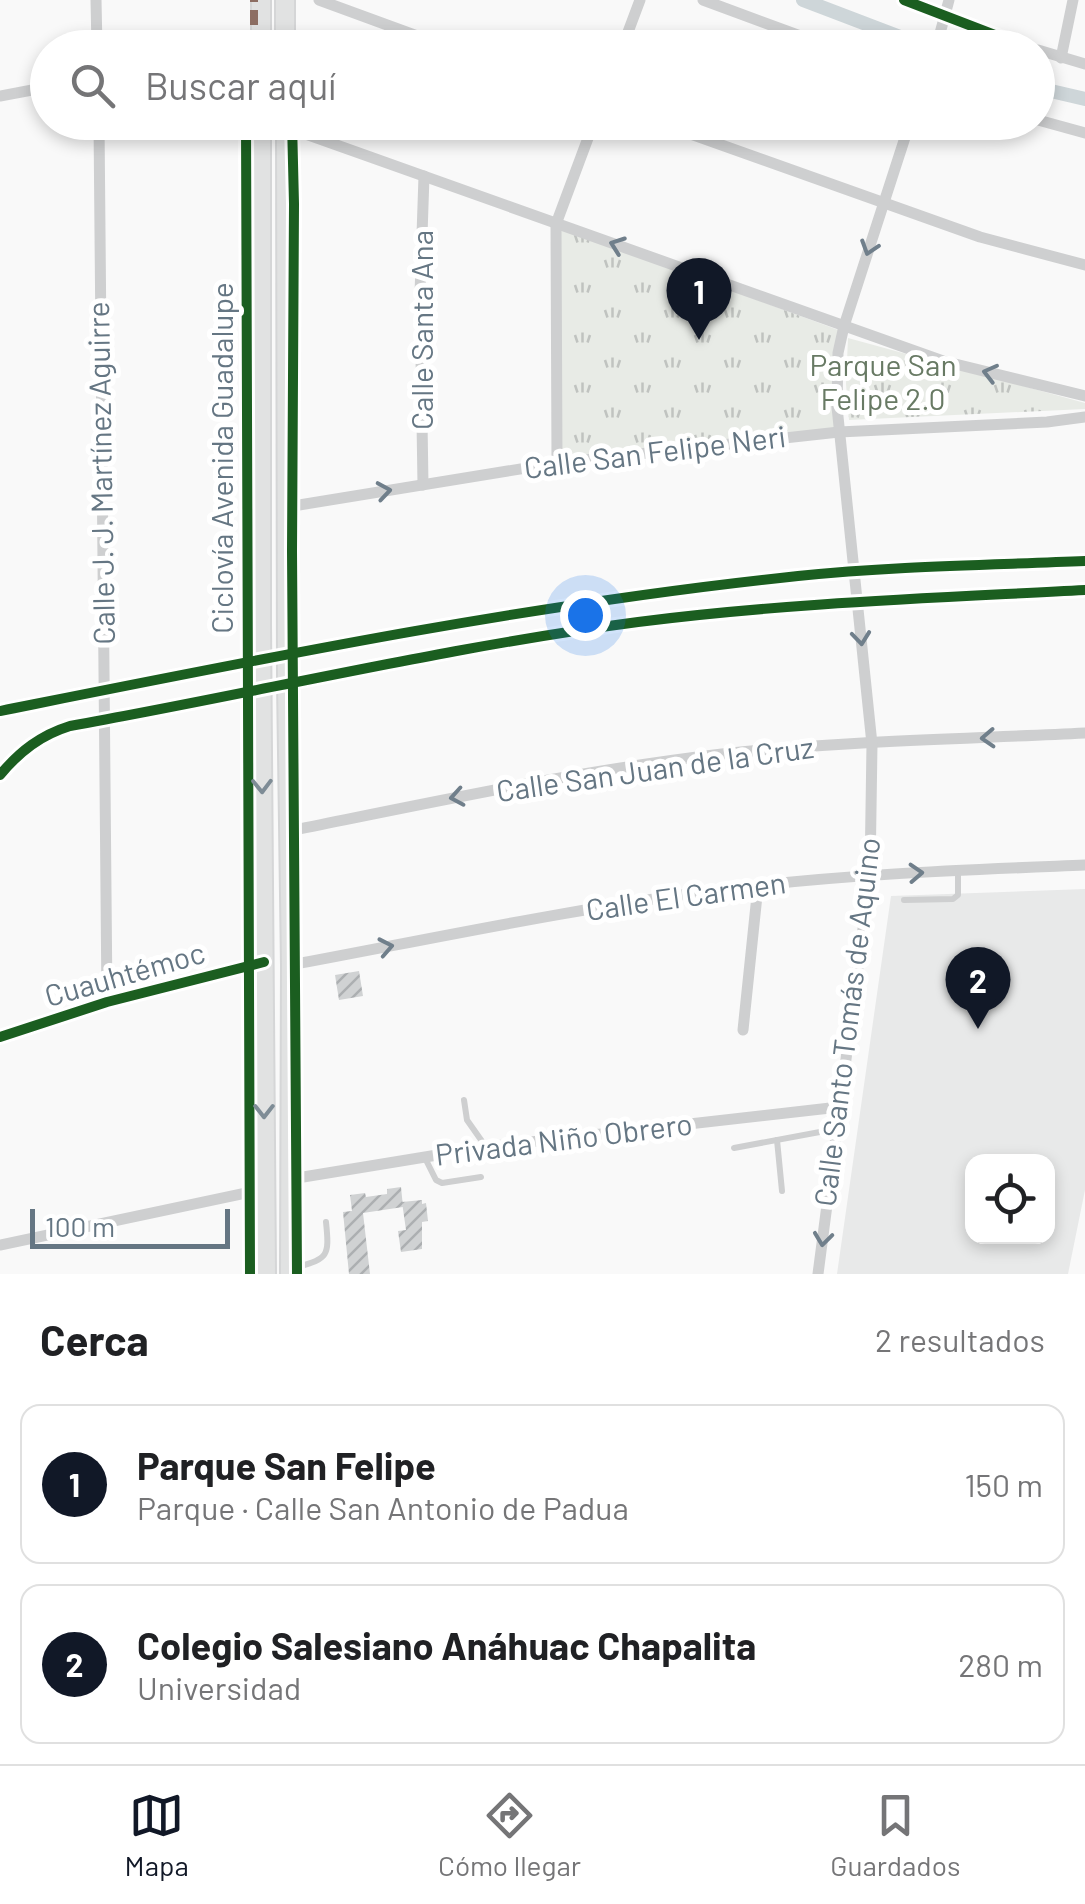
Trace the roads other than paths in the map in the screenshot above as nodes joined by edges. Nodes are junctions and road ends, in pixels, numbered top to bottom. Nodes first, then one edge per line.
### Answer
1 (96, 0) edge
2 (261, 0) edge
3 (285, 0) edge
4 (319, 0) edge
5 (640, 0) edge
6 (704, 0) edge
7 (904, 0) edge
8 (949, 0) edge
9 (1074, 0) edge
10 (944, 22) junction
11 (97, 30) edge
12 (261, 30) edge
13 (285, 30) edge
14 (401, 30) edge
15 (629, 30) edge
16 (785, 30) edge
17 (942, 30) edge
18 (970, 30) edge
19 (1055, 56) edge
20 (1061, 58) junction
21 (1085, 64) edge
22 (30, 90) edge
23 (0, 96) edge
24 (1055, 125) edge
25 (1085, 133) edge
26 (98, 140) edge
27 (261, 140) edge
28 (286, 140) edge
29 (328, 140) edge
30 (587, 140) edge
31 (707, 140) edge
32 (904, 140) edge
33 (424, 176) junction
34 (883, 204) junction
35 (556, 224) junction
36 (1085, 264) edge
37 (844, 326) junction
38 (1085, 396) edge
39 (1085, 418) edge
40 (839, 432) junction
41 (557, 463) junction
42 (424, 484) junction
43 (288, 507) junction
44 (1085, 560) edge
45 (854, 572) junction
46 (1085, 590) edge
47 (858, 602) junction
48 (288, 654) junction
49 (261, 659) junction
50 (287, 682) junction
51 (262, 688) junction
52 (104, 690) junction
53 (0, 711) edge
54 (104, 720) junction
55 (1085, 732) edge
56 (872, 744) junction
57 (0, 775) edge
58 (289, 831) junction
59 (1085, 865) edge
60 (958, 871) junction
61 (870, 875) junction
62 (758, 886) junction
63 (904, 900) dead end
64 (264, 962) junction
65 (291, 965) junction
66 (107, 1002) junction
67 (743, 1030) dead end
68 (0, 1037) edge
69 (464, 1100) dead end
70 (838, 1107) junction
71 (836, 1129) junction
72 (777, 1140) junction
73 (486, 1147) junction
74 (734, 1148) dead end
75 (425, 1157) junction
76 (481, 1177) dead end
77 (291, 1180) junction
78 (264, 1189) junction
79 (782, 1191) dead end
80 (326, 1222) dead end
81 (0, 1245) edge
82 (290, 1272) edge
83 (266, 1274) edge
84 (818, 1274) edge

1 - 11 street
2 - 12 main road
3 - 13 main road
4 - 14 street
5 - 15 street
6 - 16 street
7 - 10 street
8 - 10 street
9 - 20 street
10 - 17 street
10 - 18 street
19 - 20 street
20 - 21 street
22 - 23 street
24 - 25 street
26 - 52 street, Calle J. J. Martínez Aguirre
27 - 49 main road
28 - 43 main road
29 - 33 street
30 - 35 street
31 - 34 street
32 - 34 street, Calle Santo Tomás de Aquino
33 - 35 street
33 - 42 street, Calle Santa Ana
34 - 36 street
34 -> 37 street, Calle Santo Tomás de Aquino
37 -> 35 street
35 - 41 street
38 -> 37 street
37 - 40 street, Calle Santo Tomás de Aquino
39 - 40 street, Calle San Felipe Neri
40 - 41 street, Calle San Felipe Neri
40 - 45 street, Calle Santo Tomás de Aquino
41 - 42 street, Calle San Felipe Neri
43 -> 42 street, Calle San Felipe Neri
43 - 48 main road
44 - 45 street
45 - 47 street, Calle Santo Tomás de Aquino
45 - 48 street
46 - 47 street
47 - 50 street
47 -> 56 street, Calle Santo Tomás de Aquino
48 - 49 street
48 - 50 main road
49 - 51 main road
49 - 52 street
50 - 51 street
50 - 58 main road
51 - 54 street
51 -> 64 main road
52 - 53 street
52 - 54 street, Calle J. J. Martínez Aguirre
54 - 57 street
54 - 66 street, Calle J. J. Martínez Aguirre
55 -> 56 street, Calle San Juan de la Cruz
56 -> 58 street, Calle San Juan de la Cruz
56 - 61 street, Calle Santo Tomás de Aquino
58 - 65 main road
59 - 60 street, Calle El Carmen
61 -> 60 street, Calle El Carmen
60 - 63 lane
61 - 62 street, Calle El Carmen
61 - 70 street, Calle Santo Tomás de Aquino
65 -> 62 street, Calle El Carmen
62 - 67 street
64 - 66 street, Cuauhtémoc
64 -> 78 main road
65 - 77 main road
66 - 68 street, Cuauhtémoc
69 - 73 lane
70 - 71 street, Calle Santo Tomás de Aquino
70 - 73 street, Privada Niño Obrero
71 - 72 lane
71 -> 84 street, Calle Santo Tomás de Aquino
72 - 74 lane
72 - 79 lane
73 - 75 street, Privada Niño Obrero
75 - 76 lane
75 - 77 street, Privada Niño Obrero
77 - 82 main road
78 - 81 street
78 - 83 main road
80 - 82 lane

